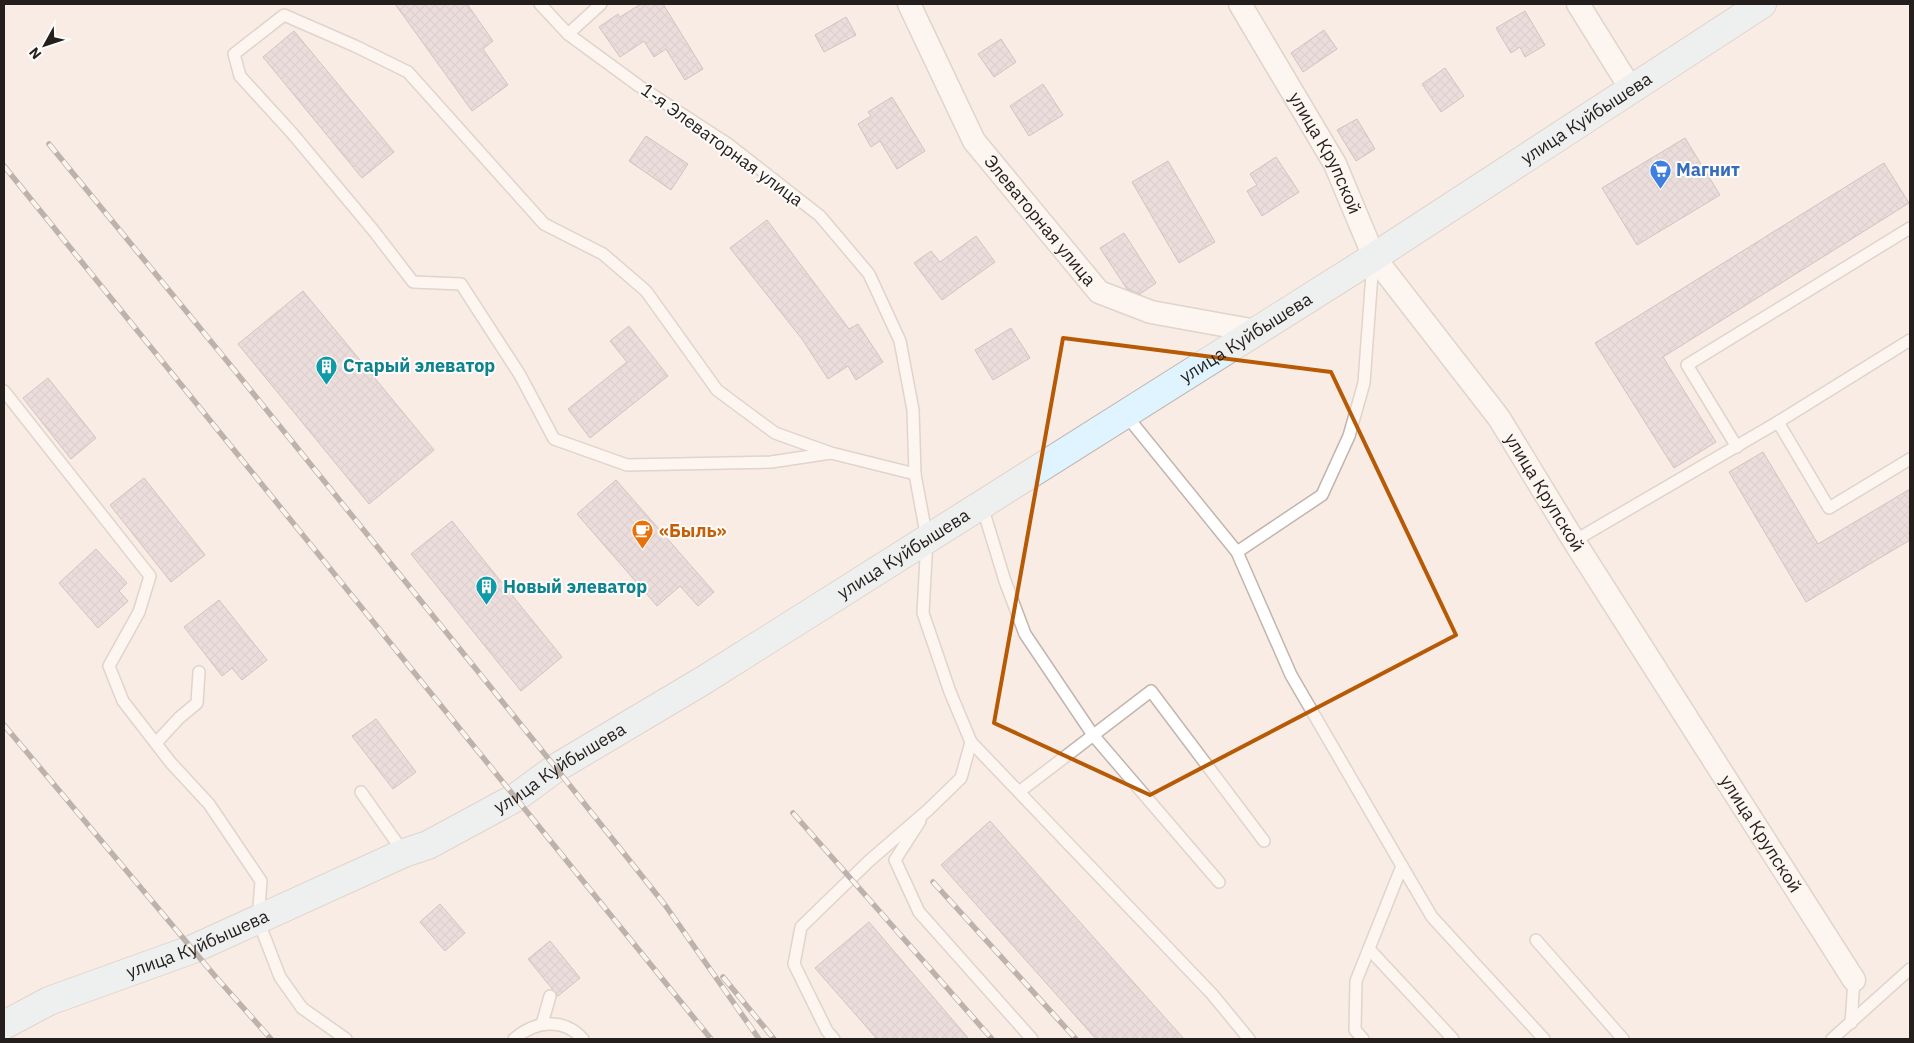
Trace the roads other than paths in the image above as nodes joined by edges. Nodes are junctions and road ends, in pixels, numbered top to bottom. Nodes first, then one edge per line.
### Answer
1 (540, 4) edge
2 (601, 4) edge
3 (909, 4) edge
4 (1240, 4) edge
5 (1578, 4) edge
6 (1762, 4) edge
7 (568, 34) junction
8 (1631, 89) junction
9 (1910, 228) edge
10 (1374, 257) junction
11 (1256, 331) junction
12 (1910, 340) edge
13 (4, 391) edge
14 (1125, 414) junction
15 (1778, 422) junction
16 (1737, 447) junction
17 (831, 453) junction
18 (1910, 459) edge
19 (915, 474) junction
20 (981, 504) junction
21 (926, 539) junction
22 (1574, 541) junction
23 (1237, 552) junction
24 (199, 672) dead end
25 (1093, 735) junction
26 (971, 742) junction
27 (156, 743) junction
28 (361, 792) dead end
29 (1019, 792) junction
30 (928, 810) junction
31 (1264, 841) dead end
32 (404, 854) junction
33 (1402, 866) junction
34 (1219, 882) dead end
35 (258, 920) junction
36 (1536, 940) dead end
37 (1369, 949) junction
38 (1910, 969) edge
39 (1854, 980) joint
40 (550, 996) dead end
41 (1850, 1023) junction
42 (542, 1024) junction
43 (4, 1025) edge
44 (346, 1039) edge
45 (514, 1039) edge
46 (583, 1039) edge
47 (834, 1039) edge
48 (1032, 1039) edge
49 (1249, 1039) edge
50 (1363, 1039) edge
51 (1453, 1039) edge
52 (1544, 1039) edge
53 (1623, 1039) edge
54 (1832, 1039) edge

1 - 7 lane, 1-я Элеваторная улица
2 - 7 lane
3 - 11 street, Элеваторная улица
4 - 10 street, улица Крупской
5 - 8 street
6 - 8 street, улица Куйбышева
7 - 19 lane, 1-я Элеваторная улица
8 - 10 street, улица Куйбышева
9 - 16 lane
10 - 11 street, улица Куйбышева
10 - 22 street, улица Крупской
10 - 23 lane
11 - 14 street, улица Куйбышева
12 - 15 lane
13 - 27 lane
14 - 20 street, улица Куйбышева
14 - 23 lane
15 - 16 lane
15 - 18 lane
16 - 22 lane
17 - 17 lane
17 - 19 lane
19 - 21 lane, 1-я Элеваторная улица
20 - 21 street, улица Куйбышева
20 - 25 lane
21 - 26 lane, 1-я Элеваторная улица
21 - 32 street, улица Куйбышева
22 - 39 street, улица Крупской
23 - 33 lane
24 - 27 lane
25 - 29 lane
25 - 31 lane
25 - 34 lane
26 - 29 lane
26 - 30 lane
27 - 35 lane
28 - 32 lane
29 - 49 lane
30 - 47 lane
30 - 48 lane
32 - 35 street, улица Куйбышева
33 - 37 lane
33 - 52 lane
35 - 43 street, улица Куйбышева
35 - 44 lane
36 - 53 lane
37 - 50 lane
37 - 51 lane
38 - 41 lane
39 - 41 lane
40 - 42 lane
41 - 54 lane
42 - 45 lane
42 - 46 lane

